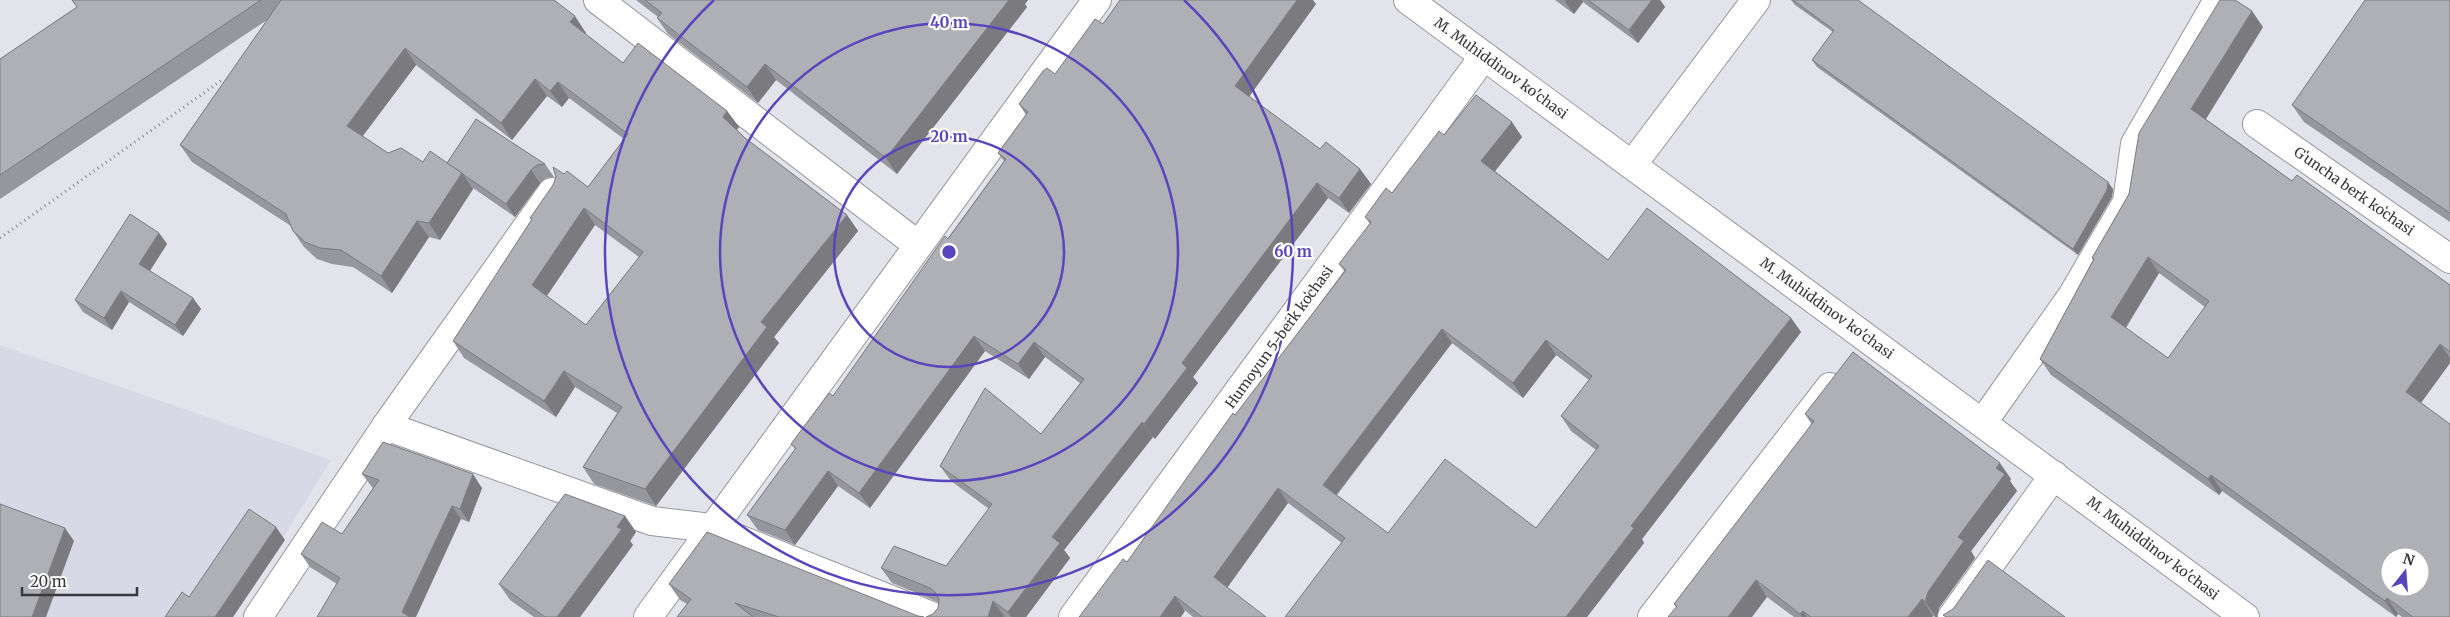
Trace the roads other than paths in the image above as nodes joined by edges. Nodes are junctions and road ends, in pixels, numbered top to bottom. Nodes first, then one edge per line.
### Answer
1 (598, 0) edge
2 (1098, 0) edge
3 (1408, 0) edge
4 (1756, 0) edge
5 (2218, 0) edge
6 (1484, 56) junction
7 (2257, 124) dead end
8 (1632, 165) junction
9 (552, 192) edge
10 (918, 245) junction
11 (2450, 259) edge
12 (1867, 338) junction
13 (1983, 422) junction
14 (386, 426) junction
15 (2054, 475) junction
16 (712, 528) junction
17 (258, 617) edge
18 (648, 617) edge
19 (934, 617) edge
20 (1073, 617) edge
21 (1652, 617) edge
22 (1952, 617) edge
23 (2245, 617) edge

1 - 10 street
2 - 10 street
3 - 6 street, M. Muhiddinov ko'chasi
4 - 8 street
5 - 13 street
6 - 8 street, M. Muhiddinov ko'chasi
6 - 20 street, Humoyun 5-berk koʻchasi
7 - 11 street, Gʻuncha berk koʻchasi
8 - 12 street, M. Muhiddinov ko'chasi
9 - 14 street
10 - 16 street
12 - 13 street, M. Muhiddinov ko'chasi
12 - 21 street
13 - 15 street, M. Muhiddinov ko'chasi
14 - 16 street
14 - 17 street
15 - 22 street
15 - 23 street, M. Muhiddinov ko'chasi
16 - 18 street
16 - 19 street

